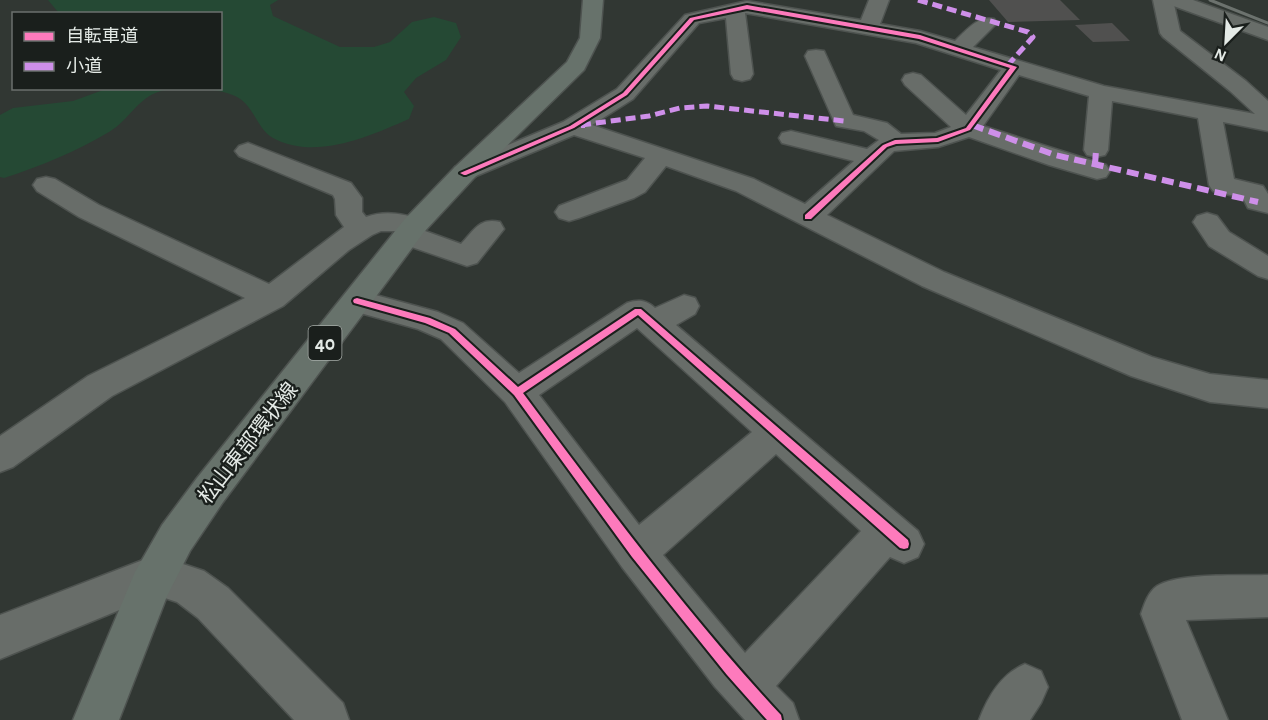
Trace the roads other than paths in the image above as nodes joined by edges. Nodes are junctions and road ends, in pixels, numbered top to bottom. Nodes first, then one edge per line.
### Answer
1 (593, 0) edge
2 (879, 0) edge
3 (1163, 0) edge
4 (1174, 0) edge
5 (745, 6) edge
6 (987, 23) dead end
7 (869, 27) junction
8 (1268, 34) edge
9 (959, 49) junction
10 (816, 56) dead end
11 (1014, 67) junction
12 (742, 74) dead end
13 (913, 80) dead end
14 (1101, 92) junction
15 (1209, 113) junction
16 (1268, 114) edge
17 (1268, 124) edge
18 (572, 127) junction
19 (968, 129) junction
20 (791, 138) dead end
21 (895, 142) junction
22 (248, 151) dead end
23 (661, 155) junction
24 (872, 158) junction
25 (464, 173) junction
26 (46, 185) dead end
27 (1268, 204) edge
28 (569, 213) dead end
29 (808, 217) junction
30 (1207, 222) dead end
31 (362, 228) junction
32 (490, 229) dead end
33 (411, 231) junction
34 (1268, 269) edge
35 (272, 298) junction
36 (357, 301) junction
37 (684, 306) dead end
38 (653, 324) junction
39 (517, 392) junction
40 (1268, 394) edge
41 (777, 432) junction
42 (0, 456) edge
43 (636, 553) junction
44 (156, 575) junction
45 (1268, 596) edge
46 (0, 637) edge
47 (746, 687) junction
48 (96, 720) edge
49 (326, 720) edge
50 (776, 720) edge
51 (1205, 720) edge

1 - 25 main road, 松山東部環状線 / 40
2 - 7 street
3 - 16 street
4 - 8 street
5 - 7 street
5 - 12 street
5 - 18 street
6 - 9 street
7 - 9 street
9 - 11 street
10 - 21 street
11 - 14 street
11 - 19 street
13 - 19 street
14 - 15 street
14 - 19 street
15 - 17 street
15 - 27 street
18 - 23 street
18 - 25 street
19 - 21 street
20 - 24 street
21 - 24 street
22 - 31 street
23 - 28 street
23 - 29 street
24 - 29 street
25 - 33 main road, 松山東部環状線 / 40
26 - 35 street
29 - 40 street
30 - 34 street
31 - 33 street
31 - 35 street
32 - 33 street
33 - 36 main road, 松山東部環状線 / 40
35 - 42 street
36 - 39 street
36 - 44 main road, 松山東部環状線 / 40
37 - 38 street
38 - 39 street
38 - 41 street
39 - 43 street
41 - 43 street
41 - 47 street
43 - 47 street
44 - 46 street
44 - 48 main road, 松山東部環状線 / 40
44 - 49 street
45 - 51 street
47 - 50 street

